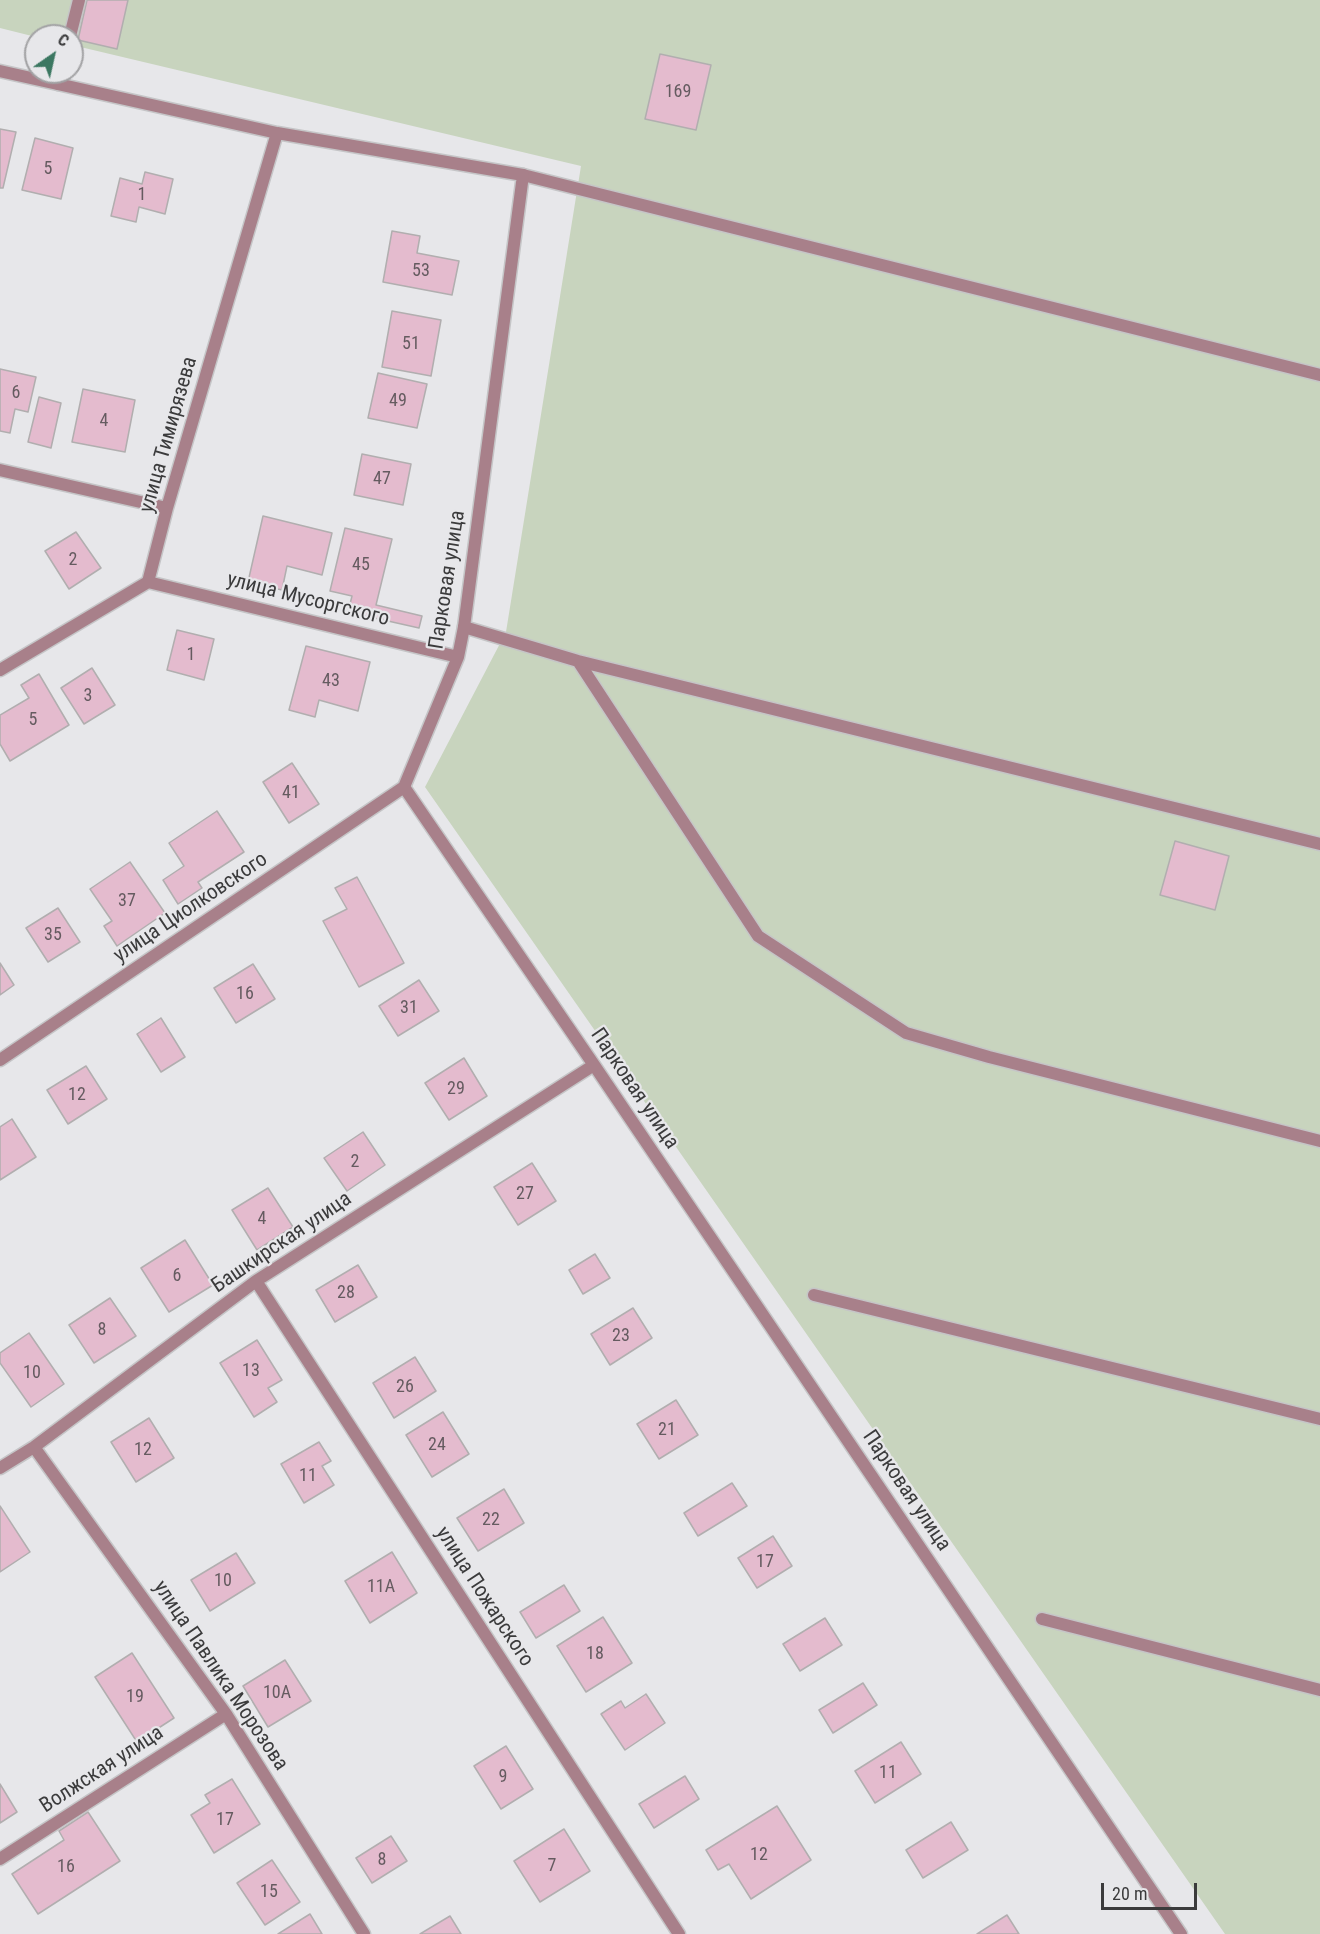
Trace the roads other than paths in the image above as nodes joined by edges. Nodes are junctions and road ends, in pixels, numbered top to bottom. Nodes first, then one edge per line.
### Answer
1 (79, 0) edge
2 (73, 24) edge
3 (0, 71) edge
4 (24, 74) edge
5 (83, 84) edge
6 (277, 134) junction
7 (523, 175) junction
8 (1320, 375) edge
9 (0, 470) edge
10 (167, 507) junction
11 (148, 582) junction
12 (464, 627) junction
13 (458, 657) junction
14 (578, 661) junction
15 (0, 670) edge
16 (404, 787) junction
17 (1320, 844) edge
18 (0, 1060) edge
19 (594, 1065) junction
20 (1320, 1141) edge
21 (256, 1281) junction
22 (814, 1295) dead end
23 (1320, 1419) edge
24 (34, 1447) junction
25 (0, 1468) edge
26 (1042, 1619) dead end
27 (1320, 1690) edge
28 (226, 1714) junction
29 (0, 1859) edge
30 (364, 1934) edge
31 (679, 1934) edge
32 (1181, 1934) edge

1 - 2 street
3 - 4 street
5 - 6 street
6 - 7 street
6 - 10 street, улица Тимирязева
7 - 8 street
7 - 12 street, Парковая улица
9 - 10 street
10 - 11 street, улица Тимирязева
11 - 13 street, улица Мусоргского
11 - 15 street
12 - 13 street, Парковая улица
12 - 14 street
13 - 16 street, Парковая улица
14 - 17 street
14 - 20 street
16 - 18 street, улица Циолковского
16 - 19 street, Парковая улица
19 - 21 street, Башкирская улица
19 - 32 street, Парковая улица
21 - 24 street, Башкирская улица
21 - 31 street, улица Пожарского
22 - 23 street
24 - 25 street, Башкирская улица
24 - 28 street, улица Павлика Морозова
26 - 27 street
28 - 29 street, Волжская улица
28 - 30 street, улица Павлика Морозова

